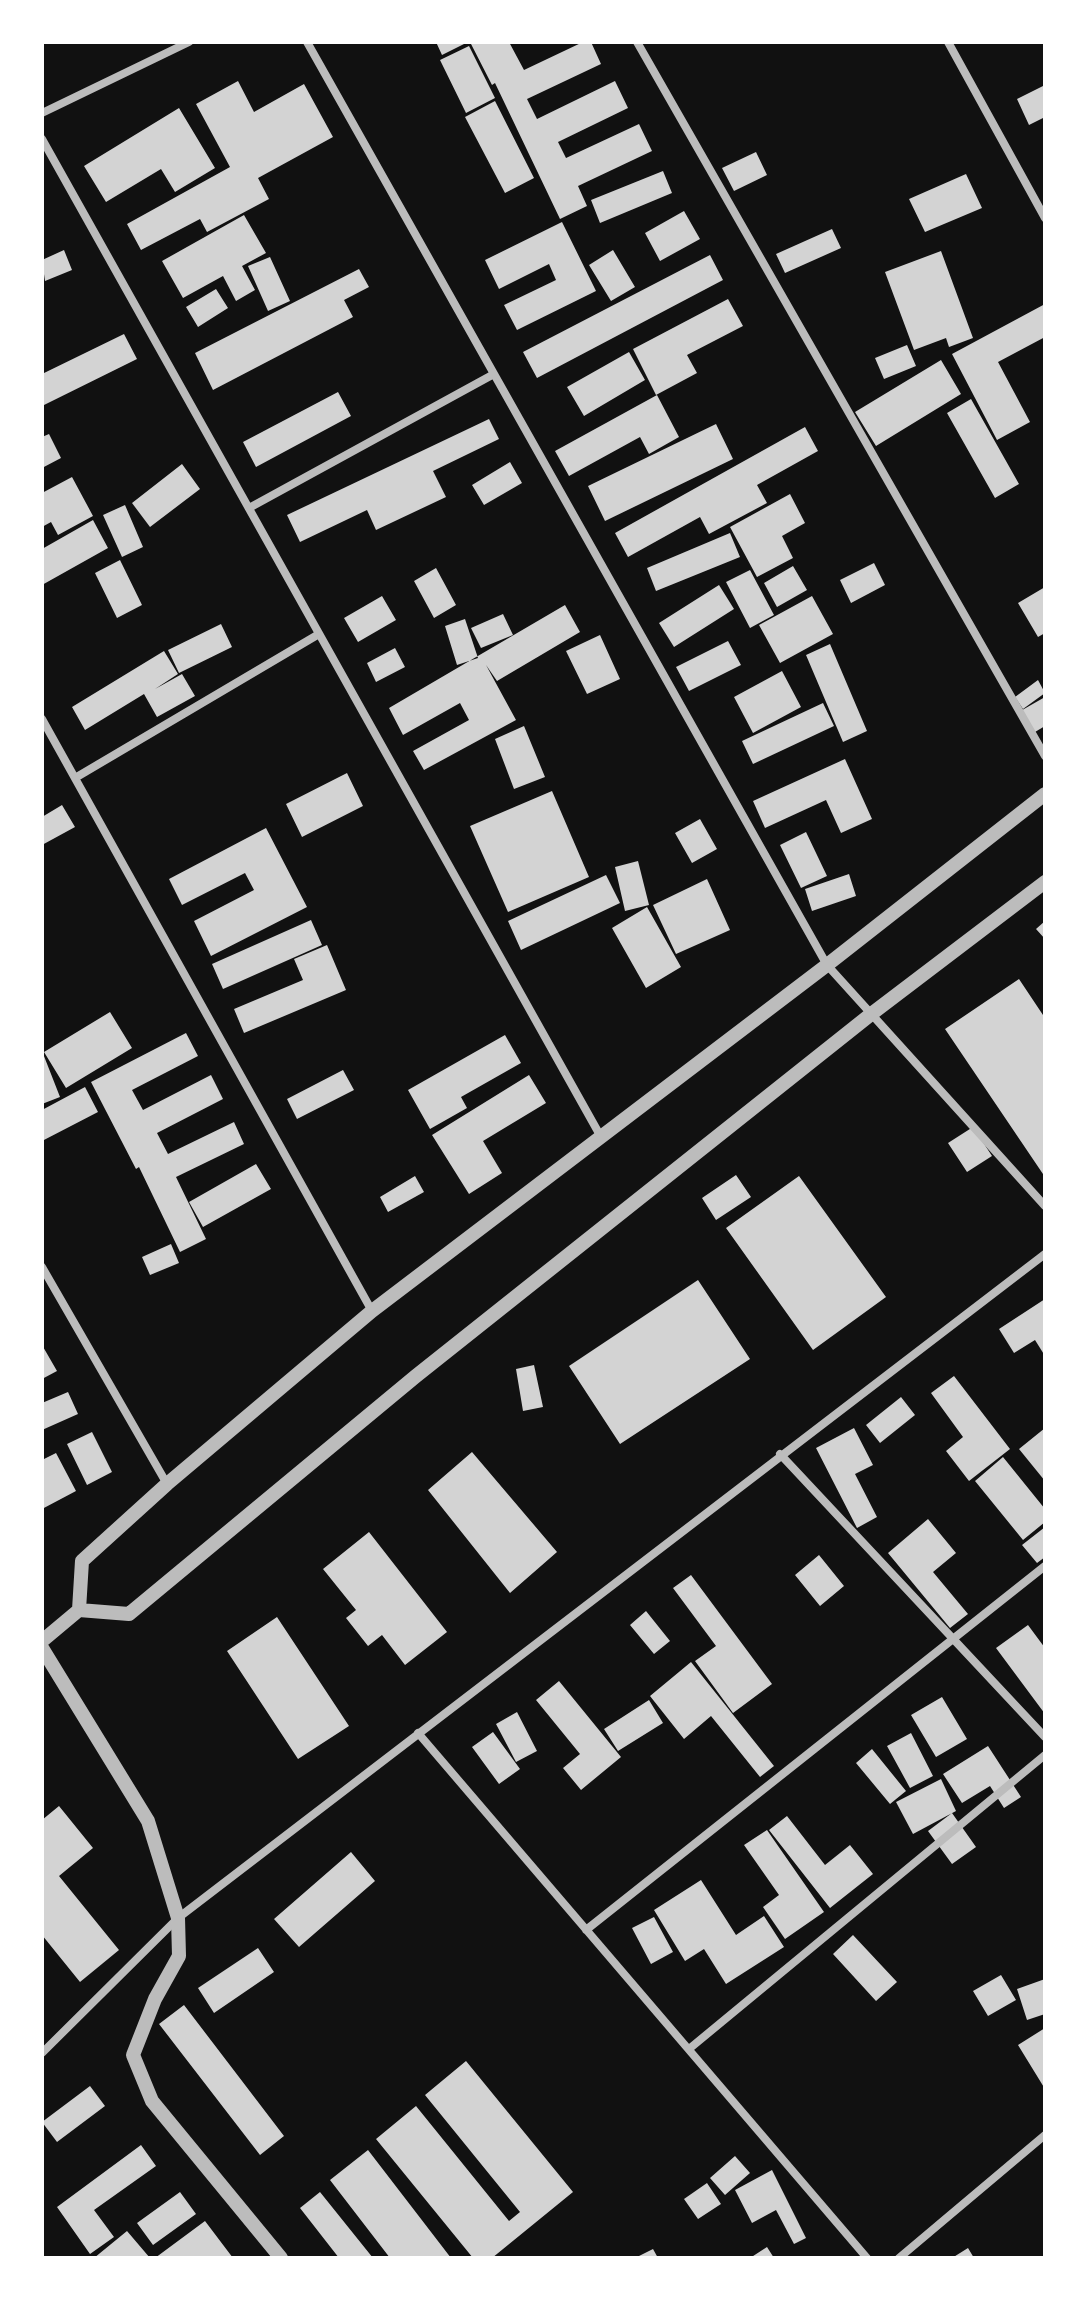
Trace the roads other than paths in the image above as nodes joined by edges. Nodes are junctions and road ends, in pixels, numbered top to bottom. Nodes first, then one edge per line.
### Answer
1 (189, 42) edge
2 (307, 42) edge
3 (637, 42) edge
4 (948, 42) edge
5 (42, 113) edge
6 (42, 139) edge
7 (1045, 218) edge
8 (494, 374) junction
9 (249, 508) junction
10 (319, 634) junction
11 (42, 719) edge
12 (1045, 756) edge
13 (75, 778) junction
14 (1045, 794) edge
15 (1045, 882) edge
16 (827, 965) junction
17 (870, 1015) junction
18 (601, 1137) junction
19 (1045, 1206) edge
20 (1045, 1254) edge
21 (42, 1267) edge
22 (372, 1311) junction
23 (780, 1454) junction
24 (167, 1484) junction
25 (1045, 1566) edge
26 (79, 1610) junction
27 (956, 1640) junction
28 (42, 1641) edge
29 (42, 1648) edge
30 (418, 1733) junction
31 (1045, 1737) edge
32 (1045, 1755) edge
33 (178, 1918) junction
34 (586, 1930) junction
35 (689, 2049) junction
36 (42, 2053) edge
37 (1045, 2135) edge
38 (281, 2258) edge
39 (867, 2258) edge
40 (899, 2258) edge

1 - 5 street
2 - 8 street
3 - 12 street
4 - 7 street
6 - 9 street
8 - 9 street
8 - 16 street
9 - 10 street
10 - 13 street
10 - 18 street
11 - 13 street
13 - 22 street
14 - 16 street
15 - 17 street
16 - 17 street
16 - 18 street
17 - 19 street
17 - 26 street
18 - 22 street
20 - 23 street
21 - 24 street
22 - 24 street
23 - 27 street
23 - 30 street
24 - 26 street
25 - 27 street
26 - 28 street
27 - 31 street
27 - 34 street
29 - 33 street
30 - 33 street
30 - 34 street
32 - 35 street
33 - 36 street
33 - 38 street
34 - 35 street
35 - 39 street
37 - 40 street

